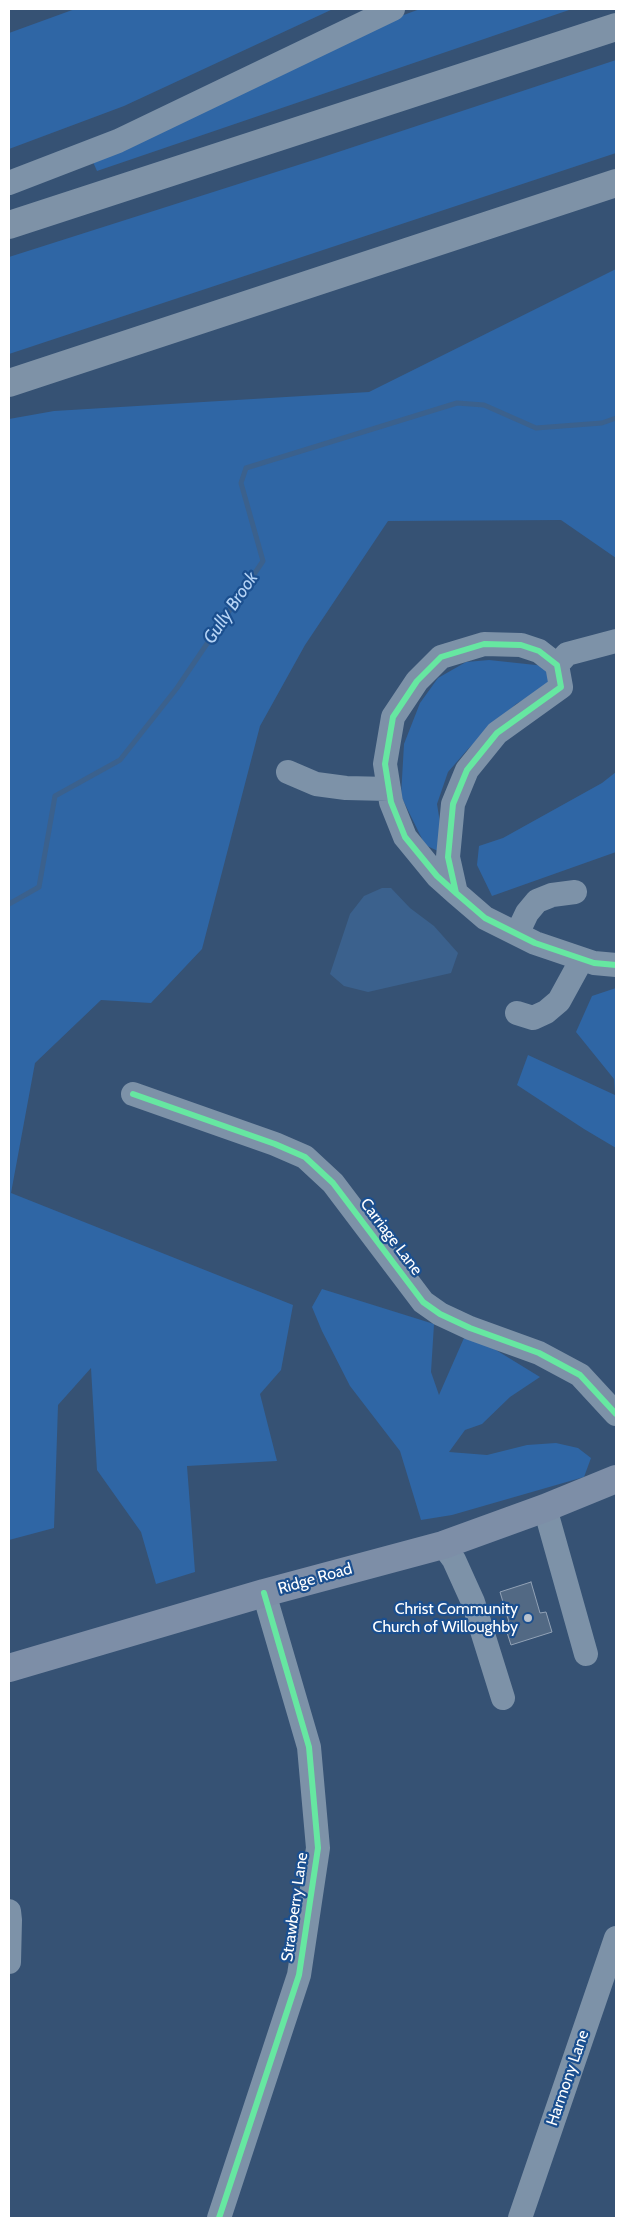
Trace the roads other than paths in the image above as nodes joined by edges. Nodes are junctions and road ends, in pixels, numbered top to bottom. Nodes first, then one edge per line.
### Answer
1 (393, 9) edge
2 (616, 27) edge
3 (616, 183) edge
4 (9, 184) edge
5 (9, 225) edge
6 (9, 383) edge
7 (616, 641) edge
8 (557, 665) junction
9 (288, 772) dead end
10 (389, 789) junction
11 (575, 892) dead end
12 (456, 893) junction
13 (518, 934) junction
14 (582, 959) junction
15 (616, 965) edge
16 (517, 1013) dead end
17 (133, 1094) dead end
18 (616, 1414) edge
19 (616, 1479) edge
20 (545, 1508) junction
21 (443, 1545) junction
22 (264, 1593) junction
23 (586, 1654) dead end
24 (9, 1668) edge
25 (503, 1698) dead end
26 (9, 1911) edge
27 (616, 1938) edge
28 (9, 1962) edge
29 (218, 2218) edge
30 (520, 2218) edge

1 - 4 street
2 - 5 highway
3 - 6 highway
7 - 8 street
8 - 10 street
8 - 12 street
9 - 10 street
10 - 12 street
11 - 13 street
12 - 13 street
13 - 14 street
14 - 15 street
14 - 16 street
17 - 18 street, Carriage Lane
19 - 20 main road, Ridge Road
20 - 21 main road, Ridge Road
20 - 23 street
21 - 22 main road, Ridge Road
21 - 25 street
22 - 24 main road, Ridge Road
22 - 29 street, Strawberry Lane
26 - 28 street
27 - 30 street, Harmony Lane

